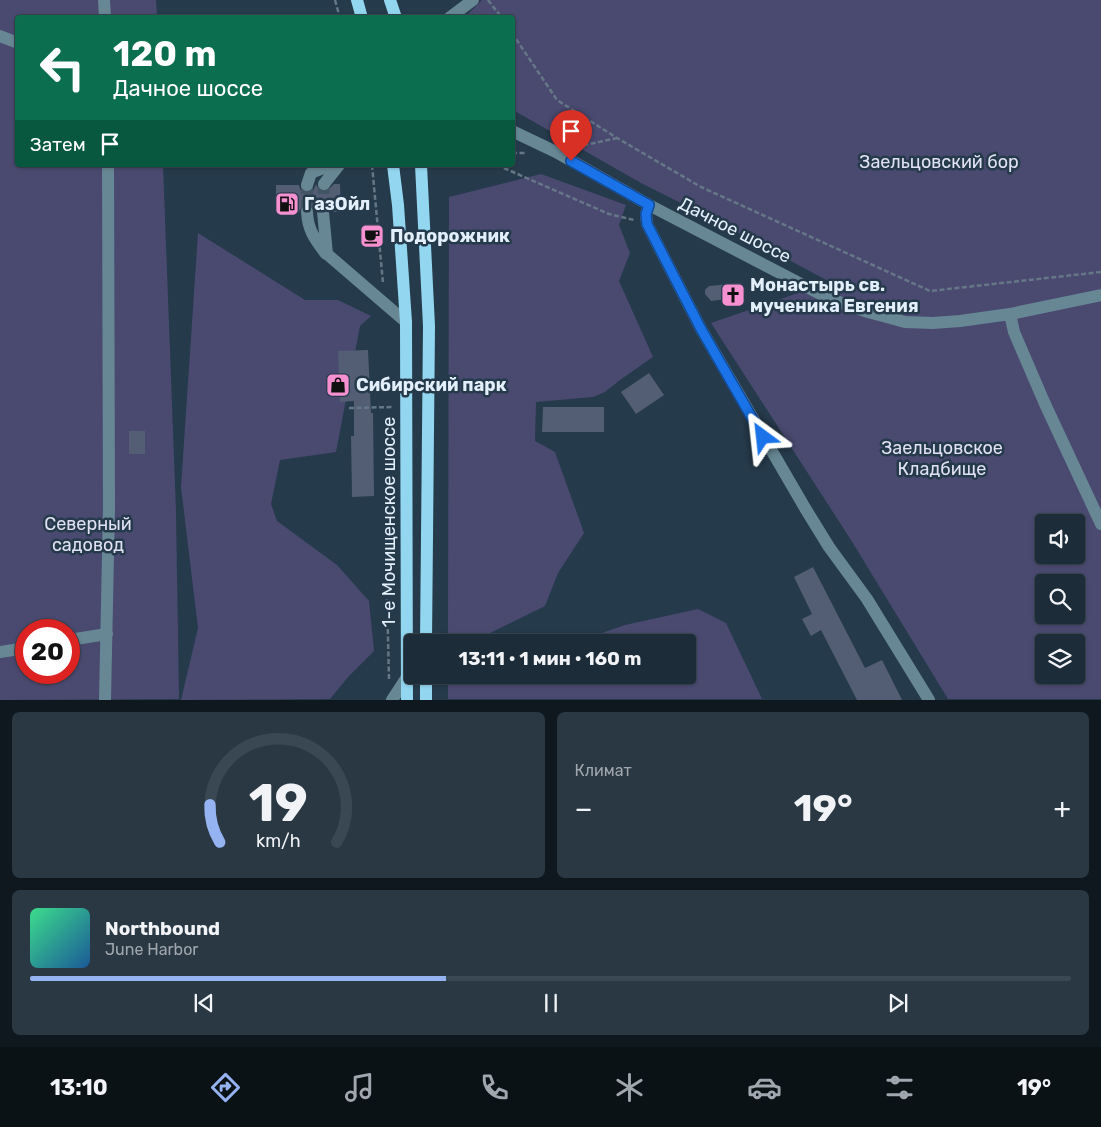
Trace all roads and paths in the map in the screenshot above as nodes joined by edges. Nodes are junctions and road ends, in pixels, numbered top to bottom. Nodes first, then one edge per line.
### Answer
1 (104, 0) edge
2 (334, 0) edge
3 (357, 0) edge
4 (390, 0) edge
5 (473, 0) edge
6 (488, 0) edge
7 (105, 15) edge
8 (339, 15) edge
9 (361, 15) edge
10 (395, 15) edge
11 (453, 15) edge
12 (500, 15) edge
13 (0, 36) edge
14 (515, 37) edge
15 (15, 42) edge
16 (515, 132) edge
17 (108, 167) edge
18 (326, 167) edge
19 (337, 167) edge
20 (372, 167) edge
21 (393, 167) edge
22 (421, 167) edge
23 (429, 167) edge
24 (502, 167) edge
25 (307, 184) dead end
26 (324, 184) tunnel mouth
27 (423, 188) junction
28 (649, 205) junction
29 (307, 212) tunnel mouth
30 (324, 212) tunnel mouth
31 (647, 224) junction
32 (327, 254) junction
33 (1101, 272) edge
34 (1101, 295) edge
35 (385, 305) junction
36 (1010, 314) junction
37 (406, 322) junction
38 (392, 407) dead end
39 (349, 408) dead end
40 (1101, 524) edge
41 (392, 547) dead end
42 (107, 634) junction
43 (406, 634) edge
44 (426, 634) edge
45 (80, 638) edge
46 (15, 650) edge
47 (0, 652) edge
48 (404, 680) edge
49 (406, 684) edge
50 (426, 684) edge
51 (392, 698) edge
52 (105, 700) edge
53 (407, 700) edge
54 (426, 700) edge
55 (929, 700) edge

1 - 7 street
2 - 8 path
3 - 9 main road
4 - 10 main road
5 - 11 street
6 - 12 path
13 - 15 street
14 - 33 path
16 - 28 street, Дачное шоссе
17 - 42 street
18 - 25 street
19 - 26 street
20 - 35 path
21 - 37 main road, 1-е Мочищенское шоссе
22 - 27 main road
23 - 27 main road
24 - 31 path
27 - 44 main road
28 - 31 street
28 - 36 street, Дачное шоссе
29 - 32 street
30 - 32 street
31 - 55 street
32 - 35 street
34 - 36 street, Дачное шоссе
35 - 37 street
36 - 40 street
37 - 43 main road, 1-е Мочищенское шоссе
38 - 39 path
41 - 51 path
42 - 45 street
42 - 52 street
46 - 47 street
48 - 51 street
49 - 53 main road, 1-е Мочищенское шоссе
50 - 54 main road

